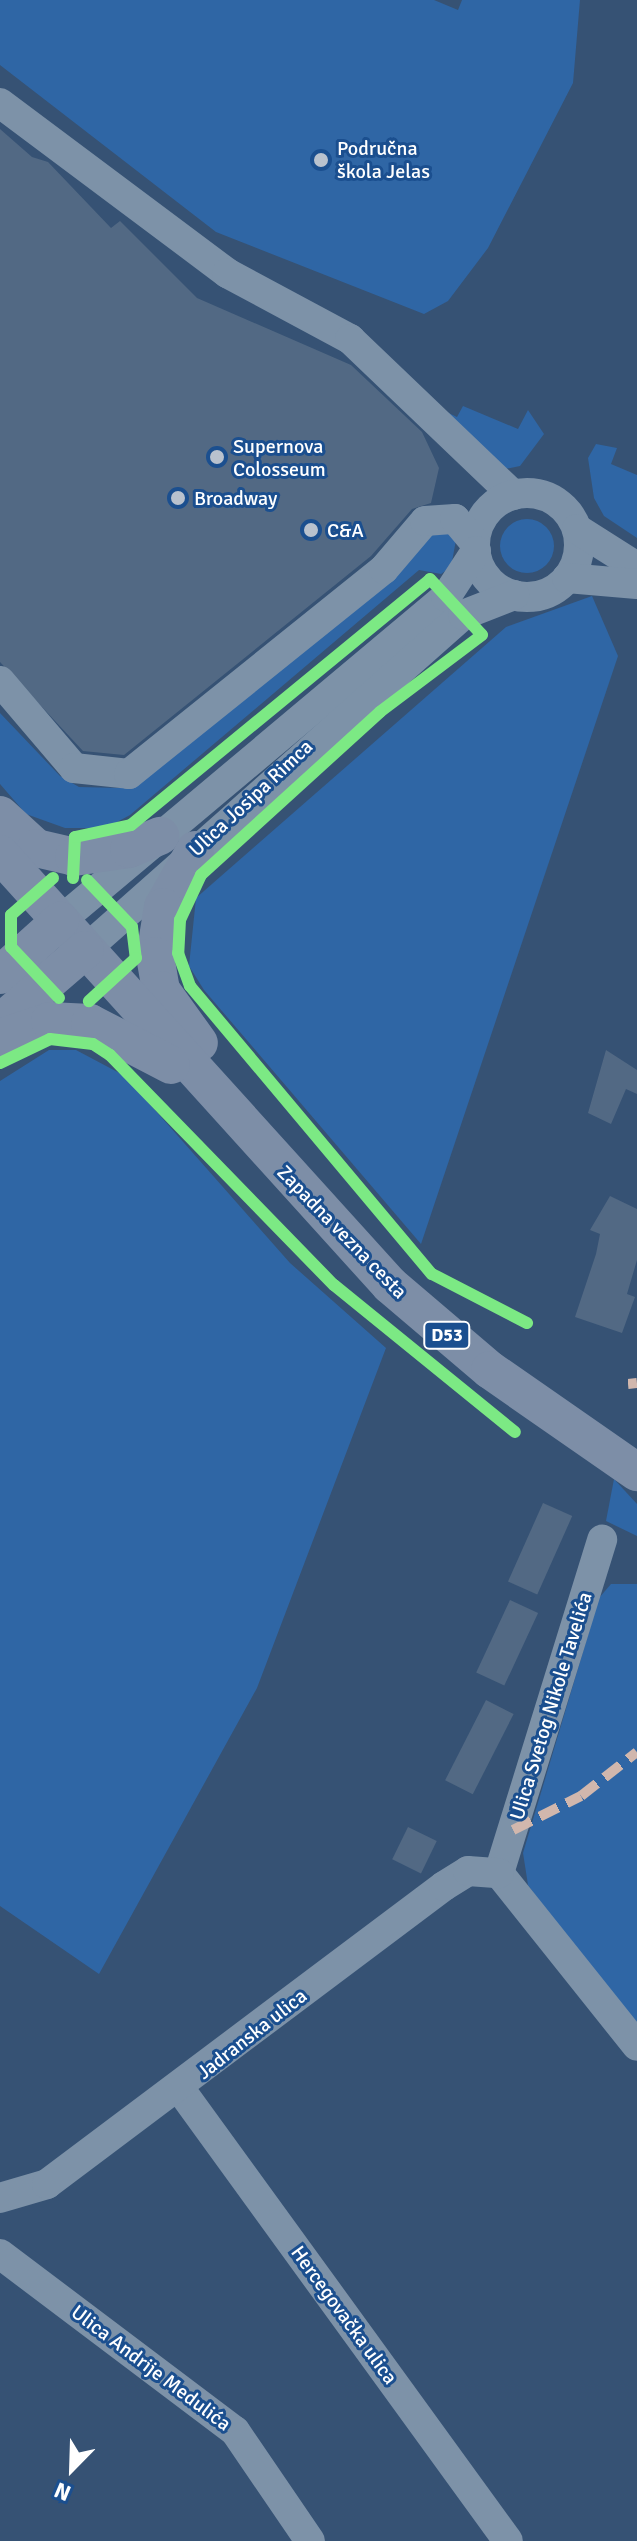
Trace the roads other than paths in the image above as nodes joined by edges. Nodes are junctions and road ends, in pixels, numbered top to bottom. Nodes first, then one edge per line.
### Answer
1 (0, 103) edge
2 (439, 430) junction
3 (513, 495) junction
4 (577, 529) junction
5 (477, 538) junction
6 (637, 567) edge
7 (567, 578) junction
8 (637, 584) edge
9 (514, 595) junction
10 (0, 681) edge
11 (0, 815) edge
12 (160, 836) junction
13 (195, 850) junction
14 (0, 854) edge
15 (60, 921) junction
16 (85, 950) junction
17 (0, 975) edge
18 (0, 1023) edge
19 (0, 1038) edge
20 (214, 1095) junction
21 (281, 1170) junction
22 (637, 1472) edge
23 (602, 1540) dead end
24 (499, 1873) junction
25 (637, 2046) edge
26 (180, 2089) junction
27 (0, 2198) edge
28 (0, 2254) edge
29 (310, 2541) edge
30 (508, 2541) edge

1 - 2 street
2 - 3 street
2 - 5 street
3 - 4 street
3 - 5 street, Ulica Josipa Rimca
4 - 6 street
4 - 7 street
5 - 9 street
5 - 10 street
5 - 12 street, Ulica Josipa Rimca
7 - 8 street, Ulica Josipa Rimca
7 - 9 street, Ulica Josipa Rimca
9 - 13 street, Ulica Josipa Rimca
11 - 12 main road
12 - 15 street, Ulica Josipa Rimca
13 - 16 street, Ulica Josipa Rimca
13 - 21 main road
14 - 15 main road, D53
15 - 16 main road, D53
15 - 17 main road, Ulica Josipa Rimca
16 - 18 main road, Ulica Josipa Rimca
16 - 20 main road, Zapadna vezna cesta / D53
19 - 20 main road
20 - 21 main road, Zapadna vezna cesta / D53
21 - 22 main road, Zapadna vezna cesta / D53
23 - 24 street, Ulica Svetog Nikole Tavelića
24 - 25 street
24 - 26 street, Jadranska ulica
26 - 27 street, Jadranska ulica
26 - 30 street, Hercegovačka ulica
28 - 29 street, Ulica Andrije Medulića

